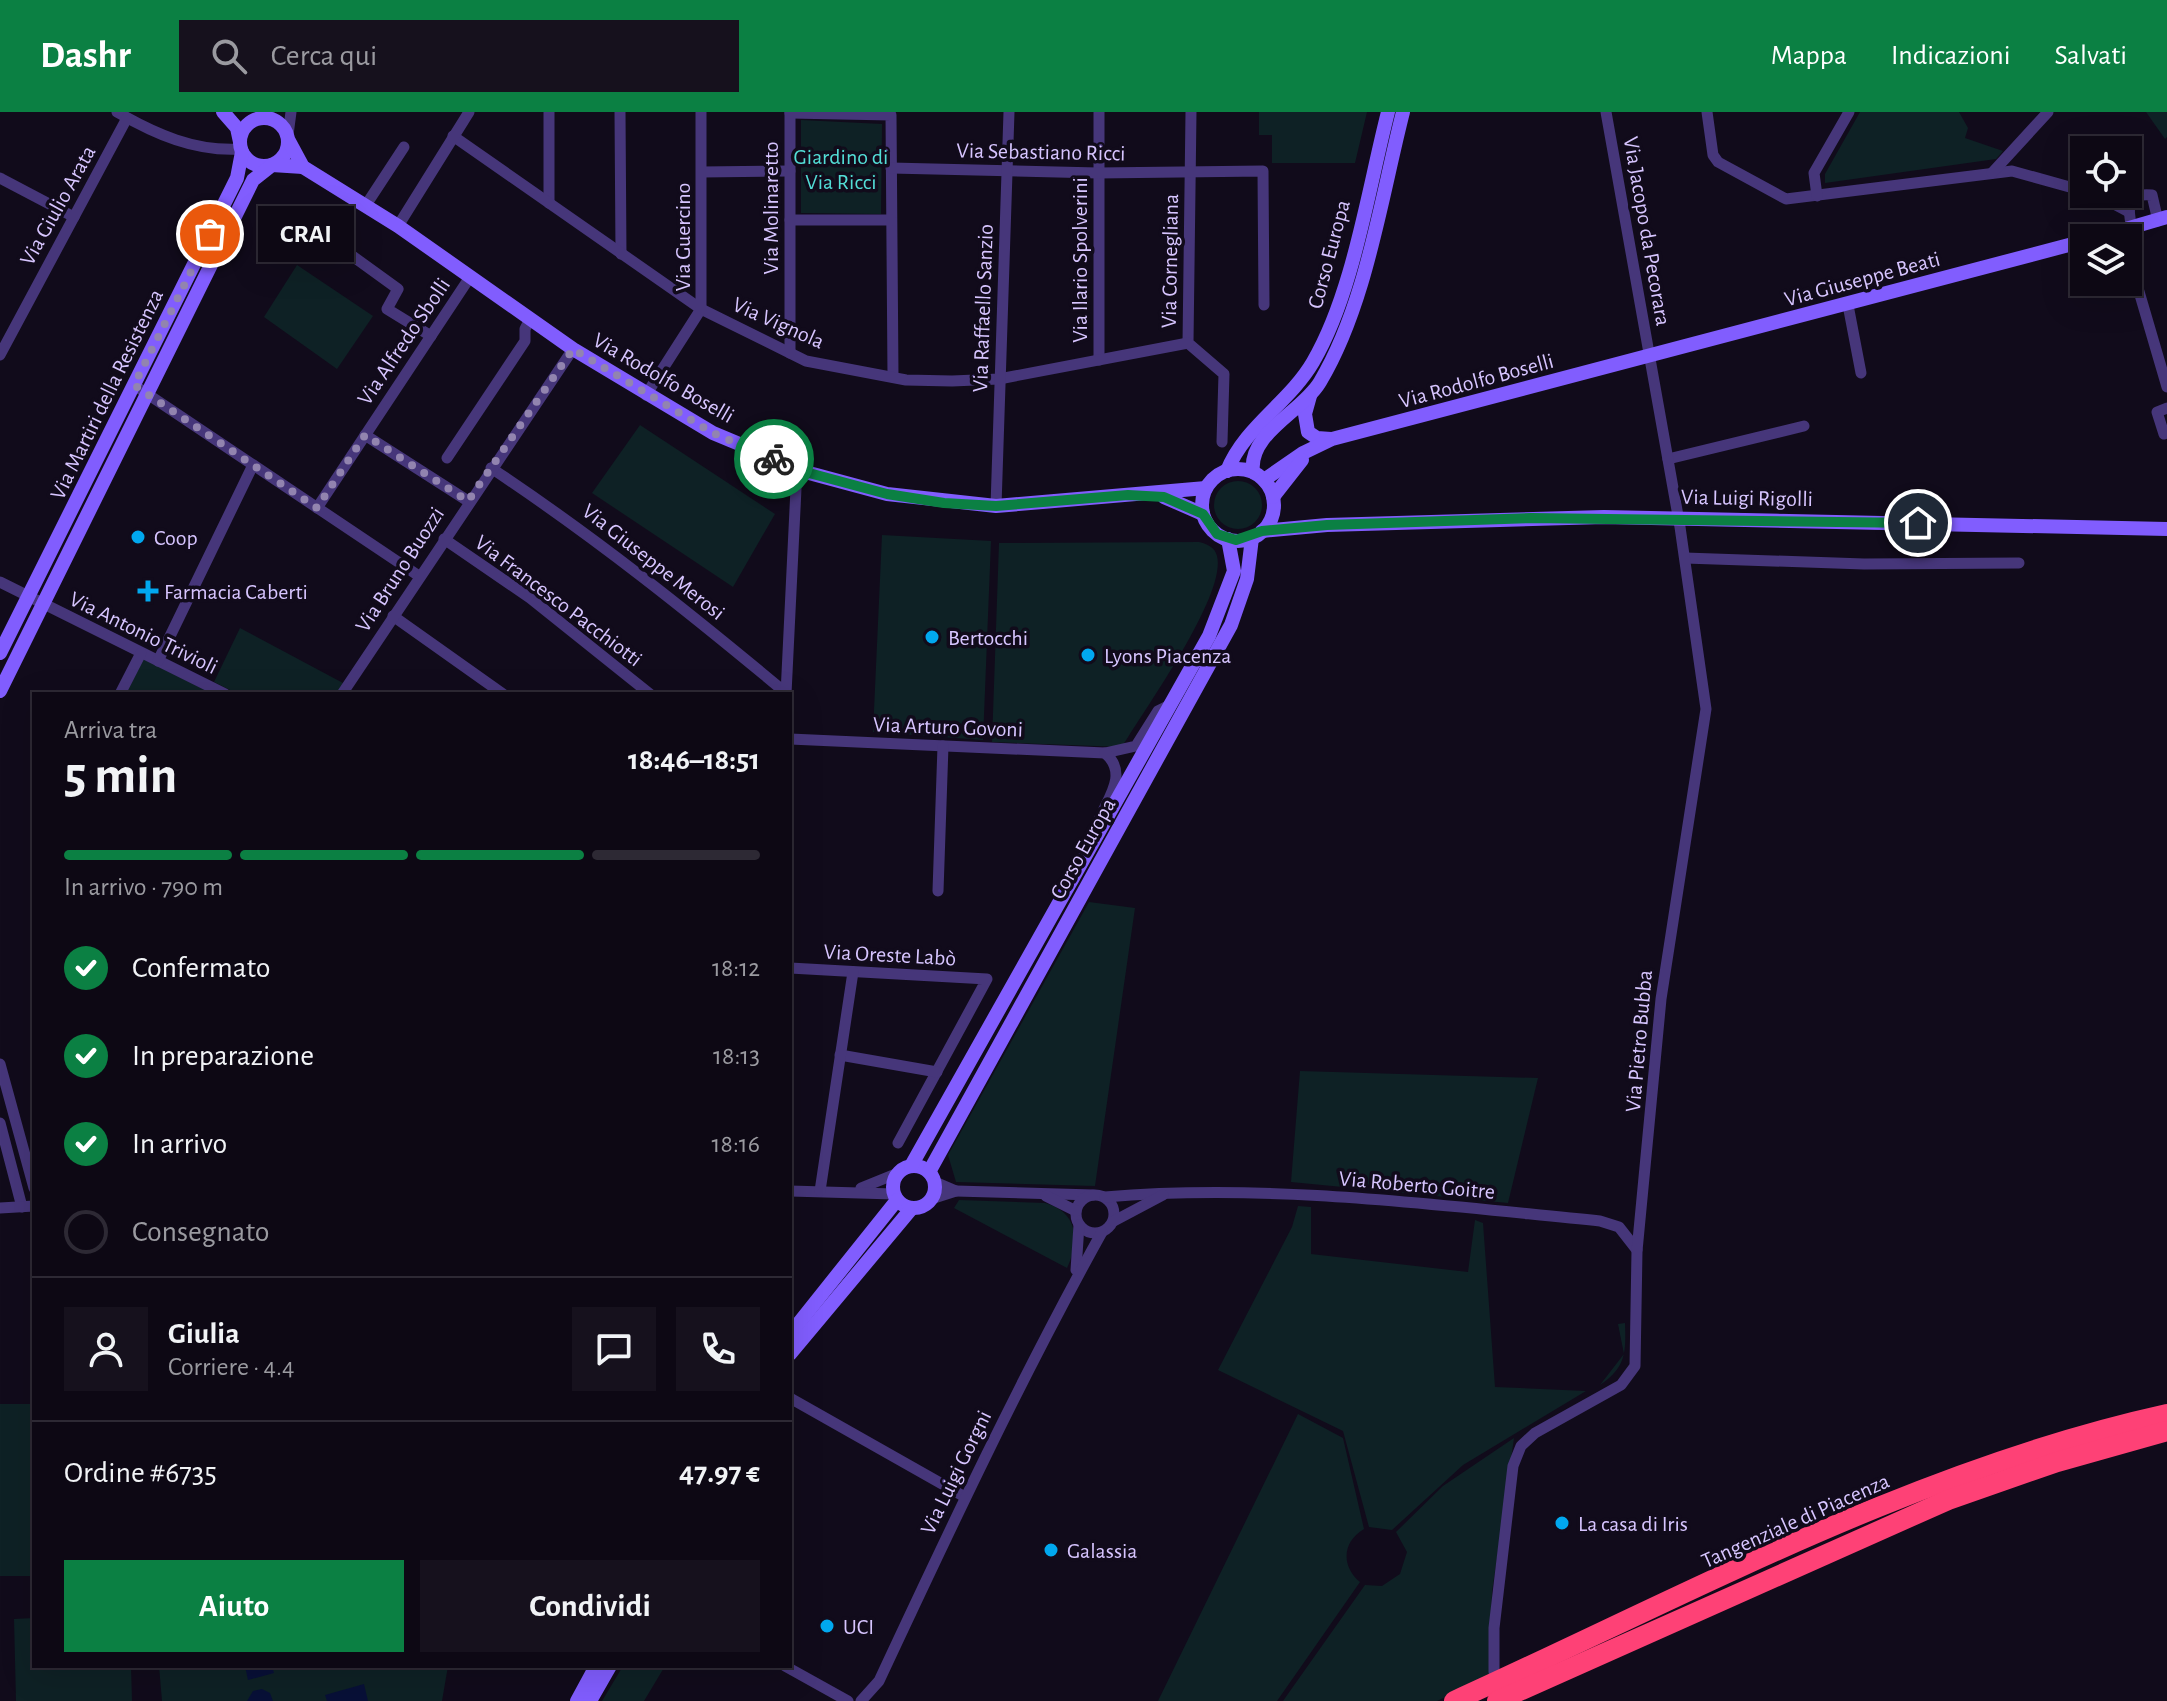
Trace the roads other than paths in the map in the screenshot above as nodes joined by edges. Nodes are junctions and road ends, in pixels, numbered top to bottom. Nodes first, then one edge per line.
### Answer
1 (291, 112) edge
2 (469, 112) edge
3 (549, 112) edge
4 (620, 112) edge
5 (701, 112) edge
6 (790, 112) edge
7 (1009, 112) edge
8 (1099, 112) edge
9 (1191, 112) edge
10 (1388, 112) edge
11 (1403, 112) edge
12 (1606, 112) edge
13 (1707, 112) edge
14 (1849, 112) edge
15 (2048, 112) edge
16 (122, 115) edge
17 (226, 115) edge
18 (262, 116) edge
19 (453, 136) junction
20 (288, 138) junction
21 (404, 147) dead end
22 (241, 148) junction
23 (272, 165) junction
24 (303, 167) junction
25 (891, 168) junction
26 (790, 171) junction
27 (1007, 171) junction
28 (702, 172) junction
29 (1190, 172) junction
30 (1098, 173) junction
31 (1992, 173) junction
32 (0, 178) edge
33 (2070, 187) edge
34 (2152, 195) junction
35 (1817, 196) junction
36 (2142, 196) edge
37 (2167, 197) edge
38 (549, 203) junction
39 (366, 205) junction
40 (2122, 208) edge
41 (2129, 208) edge
42 (2127, 211) junction
43 (74, 217) junction
44 (2162, 219) edge
45 (790, 220) junction
46 (891, 220) junction
47 (2126, 224) edge
48 (398, 226) junction
49 (2142, 226) edge
50 (2070, 245) edge
51 (294, 251) dead end
52 (621, 254) junction
53 (470, 277) junction
54 (188, 296) junction
55 (2140, 296) edge
56 (1264, 305) dead end
57 (1848, 305) junction
58 (701, 309) junction
59 (530, 319) junction
60 (431, 336) junction
61 (1188, 343) junction
62 (573, 349) junction
63 (790, 353) junction
64 (0, 355) edge
65 (1650, 357) junction
66 (1099, 360) junction
67 (1861, 373) dead end
68 (893, 377) junction
69 (999, 379) junction
70 (134, 385) junction
71 (2167, 387) edge
72 (148, 394) junction
73 (646, 395) junction
74 (1310, 395) junction
75 (2167, 408) edge
76 (1804, 426) dead end
77 (2167, 433) edge
78 (365, 435) junction
79 (1332, 439) junction
80 (1222, 442) dead end
81 (1313, 448) junction
82 (447, 458) dead end
83 (1668, 459) junction
84 (253, 465) junction
85 (491, 468) junction
86 (797, 468) junction
87 (1227, 471) junction
88 (1258, 476) junction
89 (1206, 488) junction
90 (1144, 494) junction
91 (468, 501) junction
92 (1273, 504) junction
93 (996, 506) junction
94 (317, 508) junction
95 (1203, 514) junction
96 (1678, 518) junction
97 (1327, 525) junction
98 (2167, 529) edge
99 (1257, 535) junction
100 (444, 539) junction
101 (1228, 539) junction
102 (1685, 558) junction
103 (2019, 563) dead end
104 (419, 576) junction
105 (0, 582) edge
106 (29, 597) junction
107 (45, 605) junction
108 (393, 616) junction
109 (0, 653) edge
110 (141, 653) junction
111 (158, 661) junction
112 (0, 691) edge
113 (121, 692) edge
114 (221, 692) edge
115 (346, 692) edge
116 (500, 692) edge
117 (648, 692) edge
118 (784, 692) edge
119 (786, 692) edge
120 (1170, 704) junction
121 (792, 739) edge
122 (943, 746) junction
123 (1105, 753) junction
124 (1092, 844) junction
125 (938, 891) dead end
126 (792, 968) edge
127 (853, 972) junction
128 (840, 1055) junction
129 (0, 1064) edge
130 (937, 1072) junction
131 (4, 1097) edge
132 (0, 1123) edge
133 (898, 1143) dead end
134 (904, 1170) junction
135 (932, 1177) junction
136 (32, 1182) edge
137 (849, 1190) junction
138 (792, 1191) edge
139 (820, 1191) junction
140 (956, 1191) junction
141 (1180, 1191) junction
142 (1034, 1194) junction
143 (1099, 1196) junction
144 (896, 1197) junction
145 (931, 1199) junction
146 (28, 1207) edge
147 (0, 1208) edge
148 (912, 1208) junction
149 (1076, 1211) junction
150 (1114, 1221) junction
151 (1079, 1225) junction
152 (1102, 1232) junction
153 (1637, 1251) junction
154 (1073, 1282) junction
155 (792, 1331) edge
156 (792, 1352) edge
157 (792, 1399) edge
158 (2167, 1414) edge
159 (2167, 1431) edge
160 (965, 1497) junction
161 (595, 1668) edge
162 (609, 1668) edge
163 (788, 1668) edge
164 (1494, 1672) dead end
165 (879, 1681) junction
166 (832, 1696) edge
167 (577, 1701) edge
168 (590, 1701) edge
169 (848, 1701) edge
170 (861, 1701) edge
171 (875, 1701) edge
172 (1454, 1701) edge
173 (1497, 1701) edge

1 - 20 street
2 - 19 street
3 - 38 street
4 - 52 street
5 - 28 street, Via Guercino
6 - 25 street
6 - 26 street, Via Molinaretto
7 - 27 street, Via Raffaello Sanzio
8 - 30 street, Via Ilario Spolverini
9 - 29 street, Via Cornegliana
10 - 87 main road, Corso Europa
11 - 74 main road, Corso Europa
12 - 65 street, Via Jacopo da Pecorara
13 - 35 street
14 - 35 street
15 - 31 street
16 - 22 street
16 - 43 street, Via Giulio Arata
17 - 18 main road
17 - 22 main road
18 - 20 main road
18 - 22 main road
19 - 38 street, Via Vignola
19 - 48 street
20 - 23 main road
20 - 24 main road
21 - 39 street
22 - 23 main road
22 - 54 main road, Via Martiri della Resistenza
23 - 24 main road, Via Rodolfo Boselli
23 - 54 main road, Via Martiri della Resistenza
24 - 39 main road, Via Rodolfo Boselli
25 - 27 street, Via Sebastiano Ricci
25 - 46 street
26 - 28 street
26 - 45 street, Via Molinaretto
27 - 30 street, Via Sebastiano Ricci
27 - 69 street, Via Raffaello Sanzio
28 - 58 street, Via Guercino
29 - 30 street, Via Sebastiano Ricci
29 - 56 street, Via Sebastiano Ricci
29 - 61 street, Via Cornegliana
30 - 66 street, Via Ilario Spolverini
31 - 33 street
31 - 35 street
32 - 43 street
34 - 36 street
34 - 37 street
34 - 44 street
38 - 52 street, Via Vignola
39 - 48 main road, Via Rodolfo Boselli
40 - 42 street
41 - 42 street
42 - 47 street
43 - 64 street, Via Giulio Arata
44 - 49 main road
45 - 46 street
45 - 63 street, Via Molinaretto
46 - 68 street
48 - 53 main road, Via Rodolfo Boselli
50 - 57 main road, Via Giuseppe Beati
51 - 60 street
52 - 58 street, Via Vignola
53 - 59 main road, Via Rodolfo Boselli
53 - 60 street, Via Alfredo Sbolli
54 - 70 main road, Via Martiri della Resistenza
54 - 72 main road, Via Martiri della Resistenza
55 - 71 street
57 - 65 main road, Via Giuseppe Beati
57 - 67 street
58 - 63 street, Via Vignola
58 - 73 street, Via Guercino
59 - 62 main road, Via Rodolfo Boselli
59 - 82 street
60 - 78 street, Via Alfredo Sbolli
61 - 66 street, Via Vignola
61 - 80 street, Via Cornegliana
62 - 73 main road, Via Rodolfo Boselli
62 - 85 street, Via Bruno Buozzi
63 - 68 street, Via Vignola
65 - 79 main road, Via Rodolfo Boselli
65 - 83 street, Via Pietro Bubba
66 - 69 street, Via Vignola
68 - 69 street, Via Vignola
69 - 93 street, Via Raffaello Sanzio
70 - 72 street
70 - 106 main road, Via Martiri della Resistenza
72 - 84 street
72 - 107 main road, Via Martiri della Resistenza
73 - 86 main road, Via Rodolfo Boselli
74 - 79 main road, Corso Europa
74 - 88 main road, Corso Europa
75 - 77 street
76 - 83 street
78 - 91 street
78 - 94 street, Via Alfredo Sbolli
79 - 81 main road, Via Rodolfo Boselli
81 - 88 main road, Via Rodolfo Boselli
81 - 92 main road, Via Rodolfo Boselli
83 - 96 street, Via Pietro Bubba
84 - 94 street
84 - 111 street
85 - 91 street, Via Bruno Buozzi
85 - 118 street, Via Giuseppe Merosi
86 - 93 main road, Via Rodolfo Boselli
86 - 119 street
87 - 88 main road
87 - 89 main road
88 - 92 main road
89 - 90 main road, Via Rodolfo Boselli
89 - 95 main road
90 - 93 main road, Via Rodolfo Boselli
90 - 95 main road, Via Rodolfo Boselli
91 - 100 street, Via Bruno Buozzi
92 - 97 main road, Via Luigi Rigolli
92 - 99 main road, Via Rodolfo Boselli
94 - 104 street
95 - 101 main road, Via Rodolfo Boselli
96 - 97 main road, Via Luigi Rigolli
96 - 98 main road, Via Luigi Rigolli
96 - 102 street, Via Pietro Bubba
97 - 99 main road, Via Luigi Rigolli
99 - 101 main road
99 - 135 main road, Corso Europa
100 - 104 street, Via Bruno Buozzi
100 - 117 street, Via Francesco Pacchiotti
101 - 120 main road, Corso Europa
102 - 103 street
102 - 153 street, Via Pietro Bubba
104 - 108 street, Via Bruno Buozzi
105 - 106 street, Via Antonio Trivioli
106 - 107 street, Via Antonio Trivioli
106 - 109 main road, Via Martiri della Resistenza
107 - 110 street, Via Antonio Trivioli
107 - 112 main road, Via Martiri della Resistenza
108 - 115 street, Via Bruno Buozzi
108 - 116 street
110 - 111 street, Via Antonio Trivioli
110 - 113 street
111 - 114 street, Via Antonio Trivioli
120 - 123 street, Via Arturo Govoni
120 - 124 main road, Corso Europa
121 - 122 street, Via Arturo Govoni
122 - 123 street, Via Arturo Govoni
122 - 125 street
123 - 124 street
124 - 134 main road, Corso Europa
126 - 127 street, Via Oreste Labò
127 - 128 street
127 - 130 street, Via Oreste Labò
128 - 130 street
128 - 139 street
129 - 131 street
130 - 133 street
131 - 136 street
132 - 146 street
134 - 135 main road
134 - 137 street
134 - 144 main road, Corso Europa
135 - 140 street, Via Roberto Goitre
135 - 145 main road, Corso Europa
137 - 139 street
137 - 144 street
138 - 139 street
140 - 142 street, Via Roberto Goitre
140 - 145 street, Via Roberto Goitre
141 - 143 street, Via Roberto Goitre
141 - 150 street, Via Roberto Goitre
141 - 153 street, Via Roberto Goitre
142 - 143 street, Via Roberto Goitre
142 - 149 street, Via Roberto Goitre
143 - 149 street
143 - 150 street
144 - 148 main road
144 - 155 main road, Corso Europa
145 - 148 main road
146 - 147 street
148 - 156 main road
149 - 151 street
150 - 152 street
151 - 152 street
151 - 154 street, Via Luigi Gorgni
152 - 154 street, Via Luigi Gorgni
153 - 164 street, Via Pietro Bubba
154 - 160 street, Via Luigi Gorgni
157 - 160 street
158 - 172 highway, Tangenziale di Piacenza
159 - 173 highway, Tangenziale di Piacenza
160 - 165 street, Via Luigi Gorgni
161 - 167 main road
162 - 168 main road
163 - 166 street
165 - 170 street, Via Luigi Gorgni
165 - 171 street, Via Luigi Gorgni
166 - 169 street

